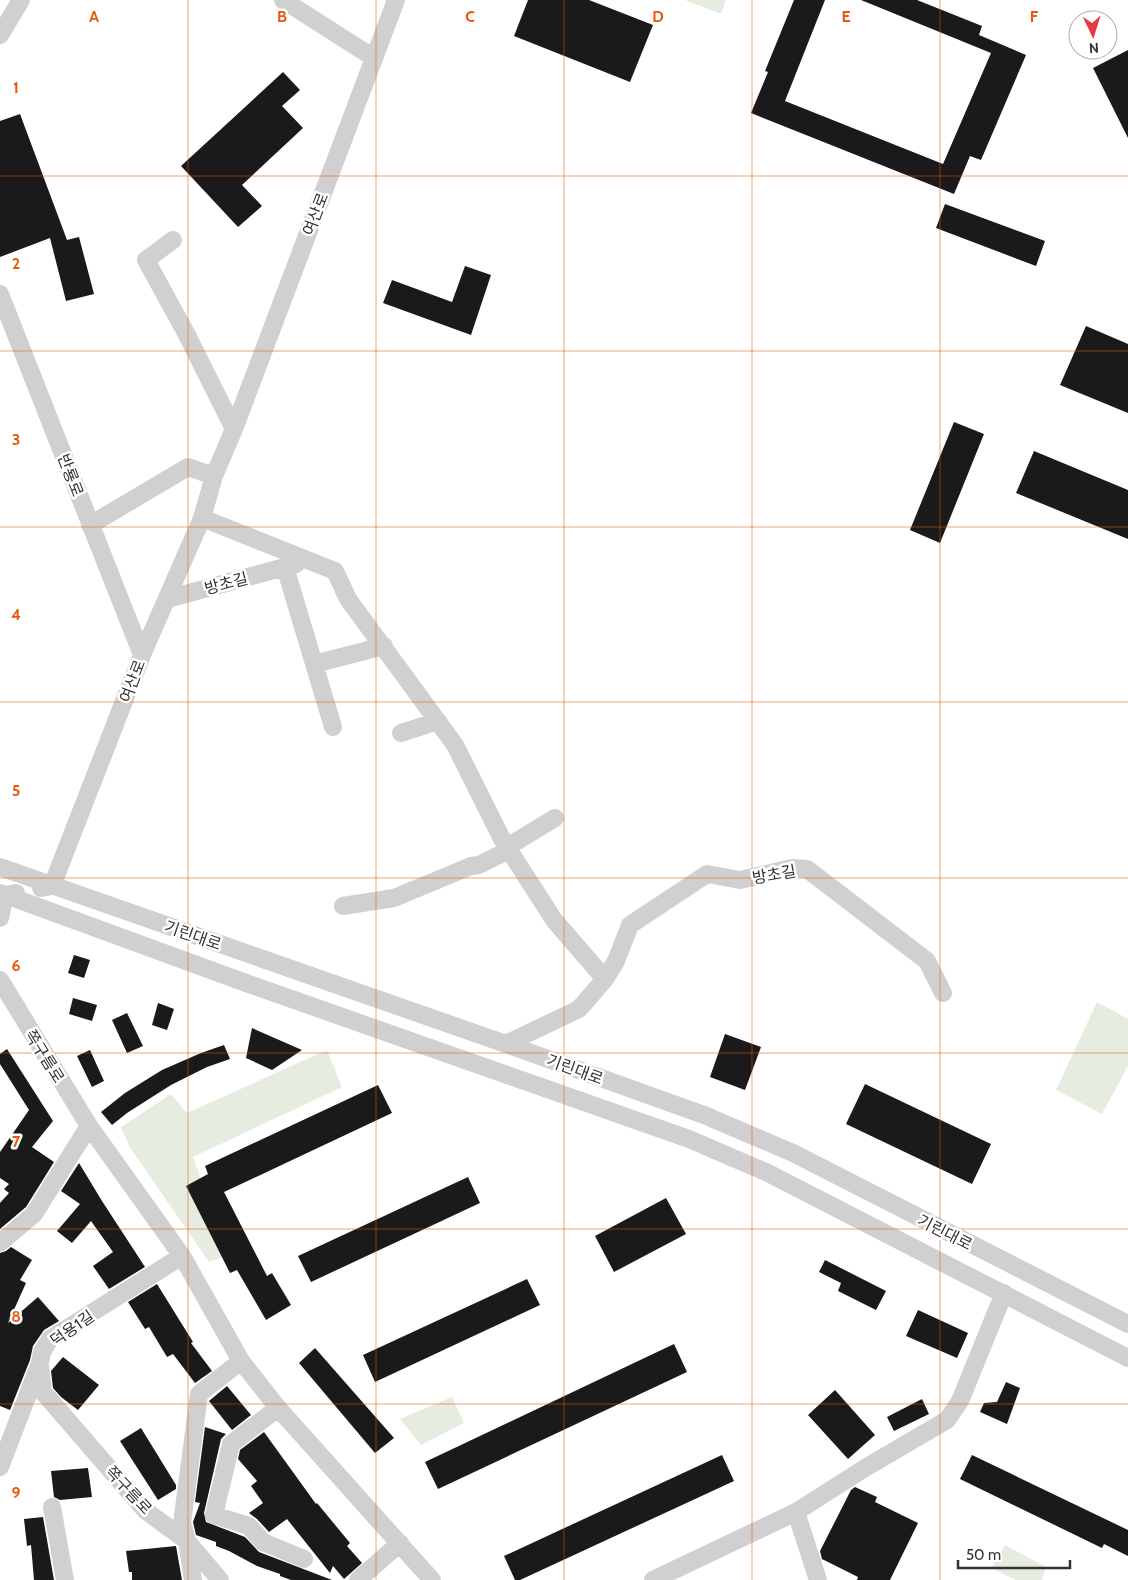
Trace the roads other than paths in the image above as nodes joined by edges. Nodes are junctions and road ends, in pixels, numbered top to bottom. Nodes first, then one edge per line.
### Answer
1 (21, 0) edge
2 (283, 0) edge
3 (396, 0) edge
4 (0, 35) edge
5 (374, 58) junction
6 (173, 240) dead end
7 (0, 294) edge
8 (234, 429) junction
9 (214, 476) junction
10 (202, 518) junction
11 (90, 525) junction
12 (309, 561) junction
13 (286, 567) junction
14 (167, 599) junction
15 (384, 646) junction
16 (142, 655) junction
17 (314, 664) junction
18 (438, 721) junction
19 (333, 727) dead end
20 (401, 733) dead end
21 (555, 818) dead end
22 (508, 848) junction
23 (0, 867) edge
24 (52, 886) junction
25 (2, 894) edge
26 (344, 906) dead end
27 (0, 918) edge
28 (605, 979) junction
29 (1, 983) edge
30 (943, 993) dead end
31 (506, 1044) junction
32 (89, 1126) junction
33 (0, 1244) edge
34 (182, 1256) junction
35 (1004, 1294) junction
36 (1128, 1324) edge
37 (1128, 1358) edge
38 (241, 1361) junction
39 (40, 1363) junction
40 (278, 1408) junction
41 (0, 1467) edge
42 (52, 1507) dead end
43 (796, 1512) junction
44 (187, 1541) junction
45 (400, 1544) junction
46 (304, 1559) dead end
47 (65, 1580) edge
48 (193, 1580) edge
49 (220, 1580) edge
50 (358, 1580) edge
51 (432, 1580) edge
52 (653, 1580) edge
53 (818, 1580) edge

1 - 4 street
2 - 5 street
3 - 5 street, 여산로
5 - 8 street, 여산로
6 - 8 street
7 - 11 street, 반룡로
8 - 9 street, 여산로
9 - 10 street, 여산로
9 - 11 street
10 - 12 street
10 - 14 street, 여산로
11 - 16 street, 반룡로
12 - 13 street, 방초길
12 - 15 street
13 - 14 street, 방초길
13 - 17 street
14 - 16 street, 여산로
15 - 17 street
15 - 18 street
16 - 24 street, 여산로
17 - 19 street
18 - 20 street
18 - 22 street
21 - 22 street
22 - 26 street
22 - 28 street
23 - 24 street, 기린대로
24 - 25 street
24 - 31 street, 기린대로
25 - 27 street
25 - 35 street, 기린대로
28 - 30 street, 방초길
28 - 31 street, 방초길
29 - 32 street, 쪽구름로
31 - 36 street, 기린대로
32 - 33 street
32 - 34 street, 쪽구름로
34 - 38 street, 쪽구름로
34 - 39 street, 덕용1길
35 - 37 street, 기린대로
35 - 43 street
38 - 40 street, 쪽구름로
38 - 44 street
39 - 41 street, 덕용1길
39 - 44 street, 쪽구름로
40 - 45 street, 쪽구름로
40 - 46 street
42 - 47 street
43 - 52 street
43 - 53 street
44 - 48 street
44 - 49 street, 쪽구름로
45 - 50 street
45 - 51 street, 쪽구름로

